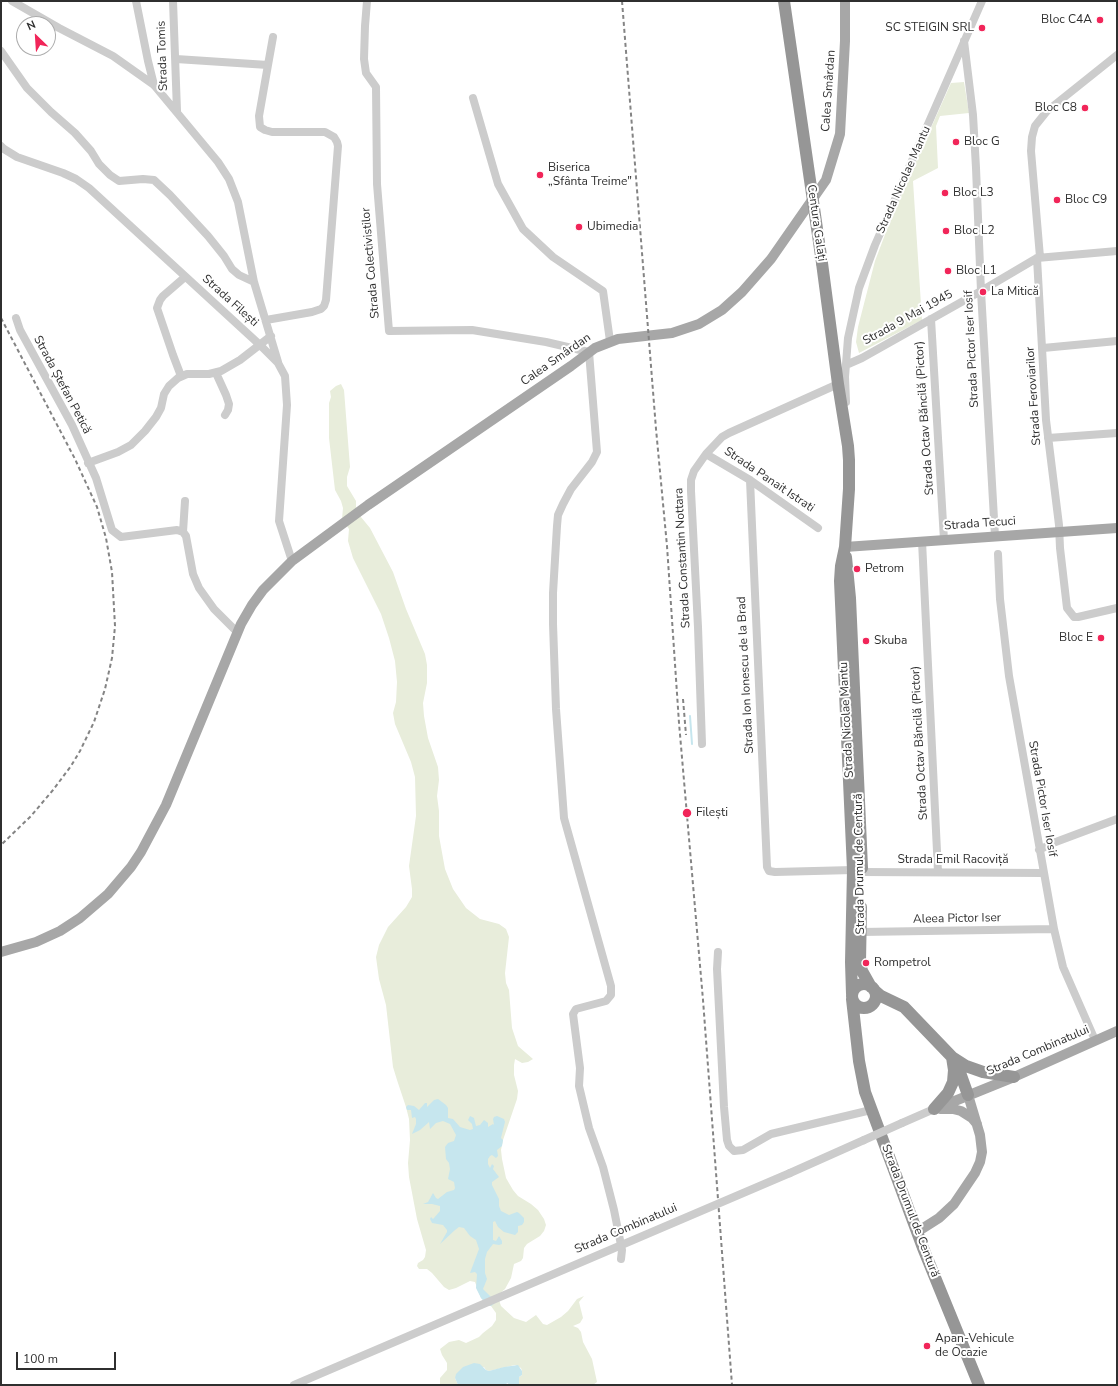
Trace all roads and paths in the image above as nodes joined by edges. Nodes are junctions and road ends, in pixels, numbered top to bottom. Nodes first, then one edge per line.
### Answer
1 (12, 1) edge
2 (136, 1) edge
3 (172, 1) edge
4 (367, 1) edge
5 (784, 1) edge
6 (845, 1) edge
7 (981, 2) edge
8 (273, 37) dead end
9 (964, 41) junction
10 (1, 52) edge
11 (1117, 55) edge
12 (176, 59) junction
13 (268, 65) junction
14 (154, 85) junction
15 (473, 98) dead end
16 (177, 111) junction
17 (1, 146) edge
18 (1117, 251) edge
19 (1038, 257) junction
20 (185, 277) junction
21 (254, 282) junction
22 (981, 291) junction
23 (16, 318) dead end
24 (930, 319) junction
25 (266, 320) junction
26 (271, 336) junction
27 (610, 341) junction
28 (1117, 342) edge
29 (260, 345) junction
30 (1043, 348) junction
31 (589, 352) junction
32 (278, 363) junction
33 (846, 366) junction
34 (216, 373) junction
35 (181, 376) junction
36 (838, 384) junction
37 (225, 415) dead end
38 (1117, 433) edge
39 (1048, 438) junction
40 (848, 446) junction
41 (706, 454) junction
42 (88, 463) junction
43 (750, 480) junction
44 (185, 502) dead end
45 (818, 528) dead end
46 (1117, 528) edge
47 (183, 532) junction
48 (1060, 532) junction
49 (995, 536) junction
50 (944, 540) junction
51 (922, 541) junction
52 (845, 547) junction
53 (998, 554) dead end
54 (292, 561) junction
55 (1117, 608) edge
56 (237, 632) junction
57 (702, 744) dead end
58 (1117, 818) edge
59 (1039, 850) junction
60 (768, 869) joint
61 (858, 871) junction
62 (938, 872) junction
63 (1043, 873) junction
64 (1054, 929) junction
65 (861, 932) junction
66 (1, 952) edge
67 (718, 952) dead end
68 (873, 988) junction
69 (852, 996) junction
70 (870, 1005) junction
71 (909, 1012) junction
72 (1117, 1031) edge
73 (855, 1032) junction
74 (1095, 1040) junction
75 (952, 1056) junction
76 (1014, 1077) junction
77 (968, 1095) junction
78 (934, 1109) junction
79 (871, 1110) junction
80 (978, 1126) junction
81 (917, 1232) junction
82 (621, 1259) dead end
83 (294, 1385) edge
84 (979, 1385) edge

1 - 14 street
2 - 14 street
3 - 12 street, Strada Tomis
4 - 31 street, Strada Colectivistilor
5 - 36 highway, Centura Galați, bridge
6 - 27 main road, Calea Smârdan
7 - 9 street, Strada Nicolae Mantu
8 - 13 street
9 - 22 street, Strada Pictor Iser Iosif
9 - 33 street, Strada Nicolae Mantu
10 - 21 street
11 - 19 street, Strada Feroviarilor
12 - 13 street
12 - 16 street, Strada Tomis
13 - 25 street
14 - 16 street
15 - 27 street
16 - 21 street
17 - 20 street, Strada Filești
18 - 19 street, Strada 9 Mai 1945
19 - 22 street, Strada 9 Mai 1945
19 - 30 street, Strada Feroviarilor
20 - 29 street, Strada Filești
20 - 35 street
21 - 25 street
22 - 24 street, Strada 9 Mai 1945
22 - 49 street, Strada Pictor Iser Iosif
23 - 42 street, Strada Ștefan Petică
24 - 33 street, Strada 9 Mai 1945
24 - 50 street, Strada Octav Băncilă (Pictor)
25 - 26 street
26 - 29 street
26 - 32 street
27 - 31 main road, Calea Smârdan
28 - 30 street
29 - 32 street, Strada Filești
29 - 34 street
30 - 39 street, Strada Feroviarilor
31 - 54 main road, Calea Smârdan
31 - 82 street
32 - 54 street, Strada Filești
33 - 40 street, Strada Nicolae Mantu
34 - 35 street
34 - 37 street
35 - 42 street
36 - 40 highway, Centura Galați
36 - 41 street, Strada Constantin Nottara
38 - 39 street
39 - 48 street, Strada Feroviarilor
40 - 52 highway
41 - 43 street, Strada Panait Istrati
41 - 57 street, Strada Constantin Nottara
42 - 47 street, Strada Ștefan Petică
43 - 45 street, Strada Panait Istrati
43 - 60 street, Strada Ion Ionescu de la Brad
44 - 47 street
46 - 48 main road, Strada Tecuci
47 - 56 street
48 - 49 main road, Strada Tecuci
48 - 55 street, Strada Feroviarilor
49 - 50 main road, Strada Tecuci
50 - 51 main road, Strada Tecuci
51 - 52 main road, Strada Tecuci
51 - 62 street, Strada Octav Băncilă (Pictor)
52 - 61 highway, Strada Drumul de Centură
53 - 59 street, Strada Pictor Iser Iosif
54 - 56 main road, Calea Smârdan
56 - 66 main road, Calea Smârdan
58 - 59 street
59 - 63 street, Strada Pictor Iser Iosif
60 - 61 street, Strada Emil Racoviță
61 - 62 street, Strada Emil Racoviță
61 - 65 highway, Strada Drumul de Centură
61 - 69 highway
62 - 63 street, Strada Emil Racoviță
63 - 64 street, Strada Pictor Iser Iosif
64 - 65 street, Aleea Pictor Iser
64 - 74 street, Strada Pictor Iser Iosif
65 - 68 highway, Strada Drumul de Centură
67 - 79 street
68 - 69 highway
68 - 70 highway
68 - 71 highway
69 - 70 highway
69 - 73 highway, Strada Drumul de Centură
70 - 71 highway
70 - 73 highway, Strada Drumul de Centură
71 - 75 highway
72 - 74 main road, Strada Combinatului
73 - 79 highway, Strada Drumul de Centură
74 - 76 main road, Strada Combinatului
75 - 76 highway
75 - 77 highway
75 - 78 highway
76 - 77 main road, Strada Combinatului
77 - 78 main road, Strada Combinatului
77 - 80 main road
78 - 80 main road
78 - 83 street, Strada Combinatului, bridge
79 - 81 highway, Strada Drumul de Centură
80 - 81 main road
81 - 84 highway, Strada Drumul de Centură

